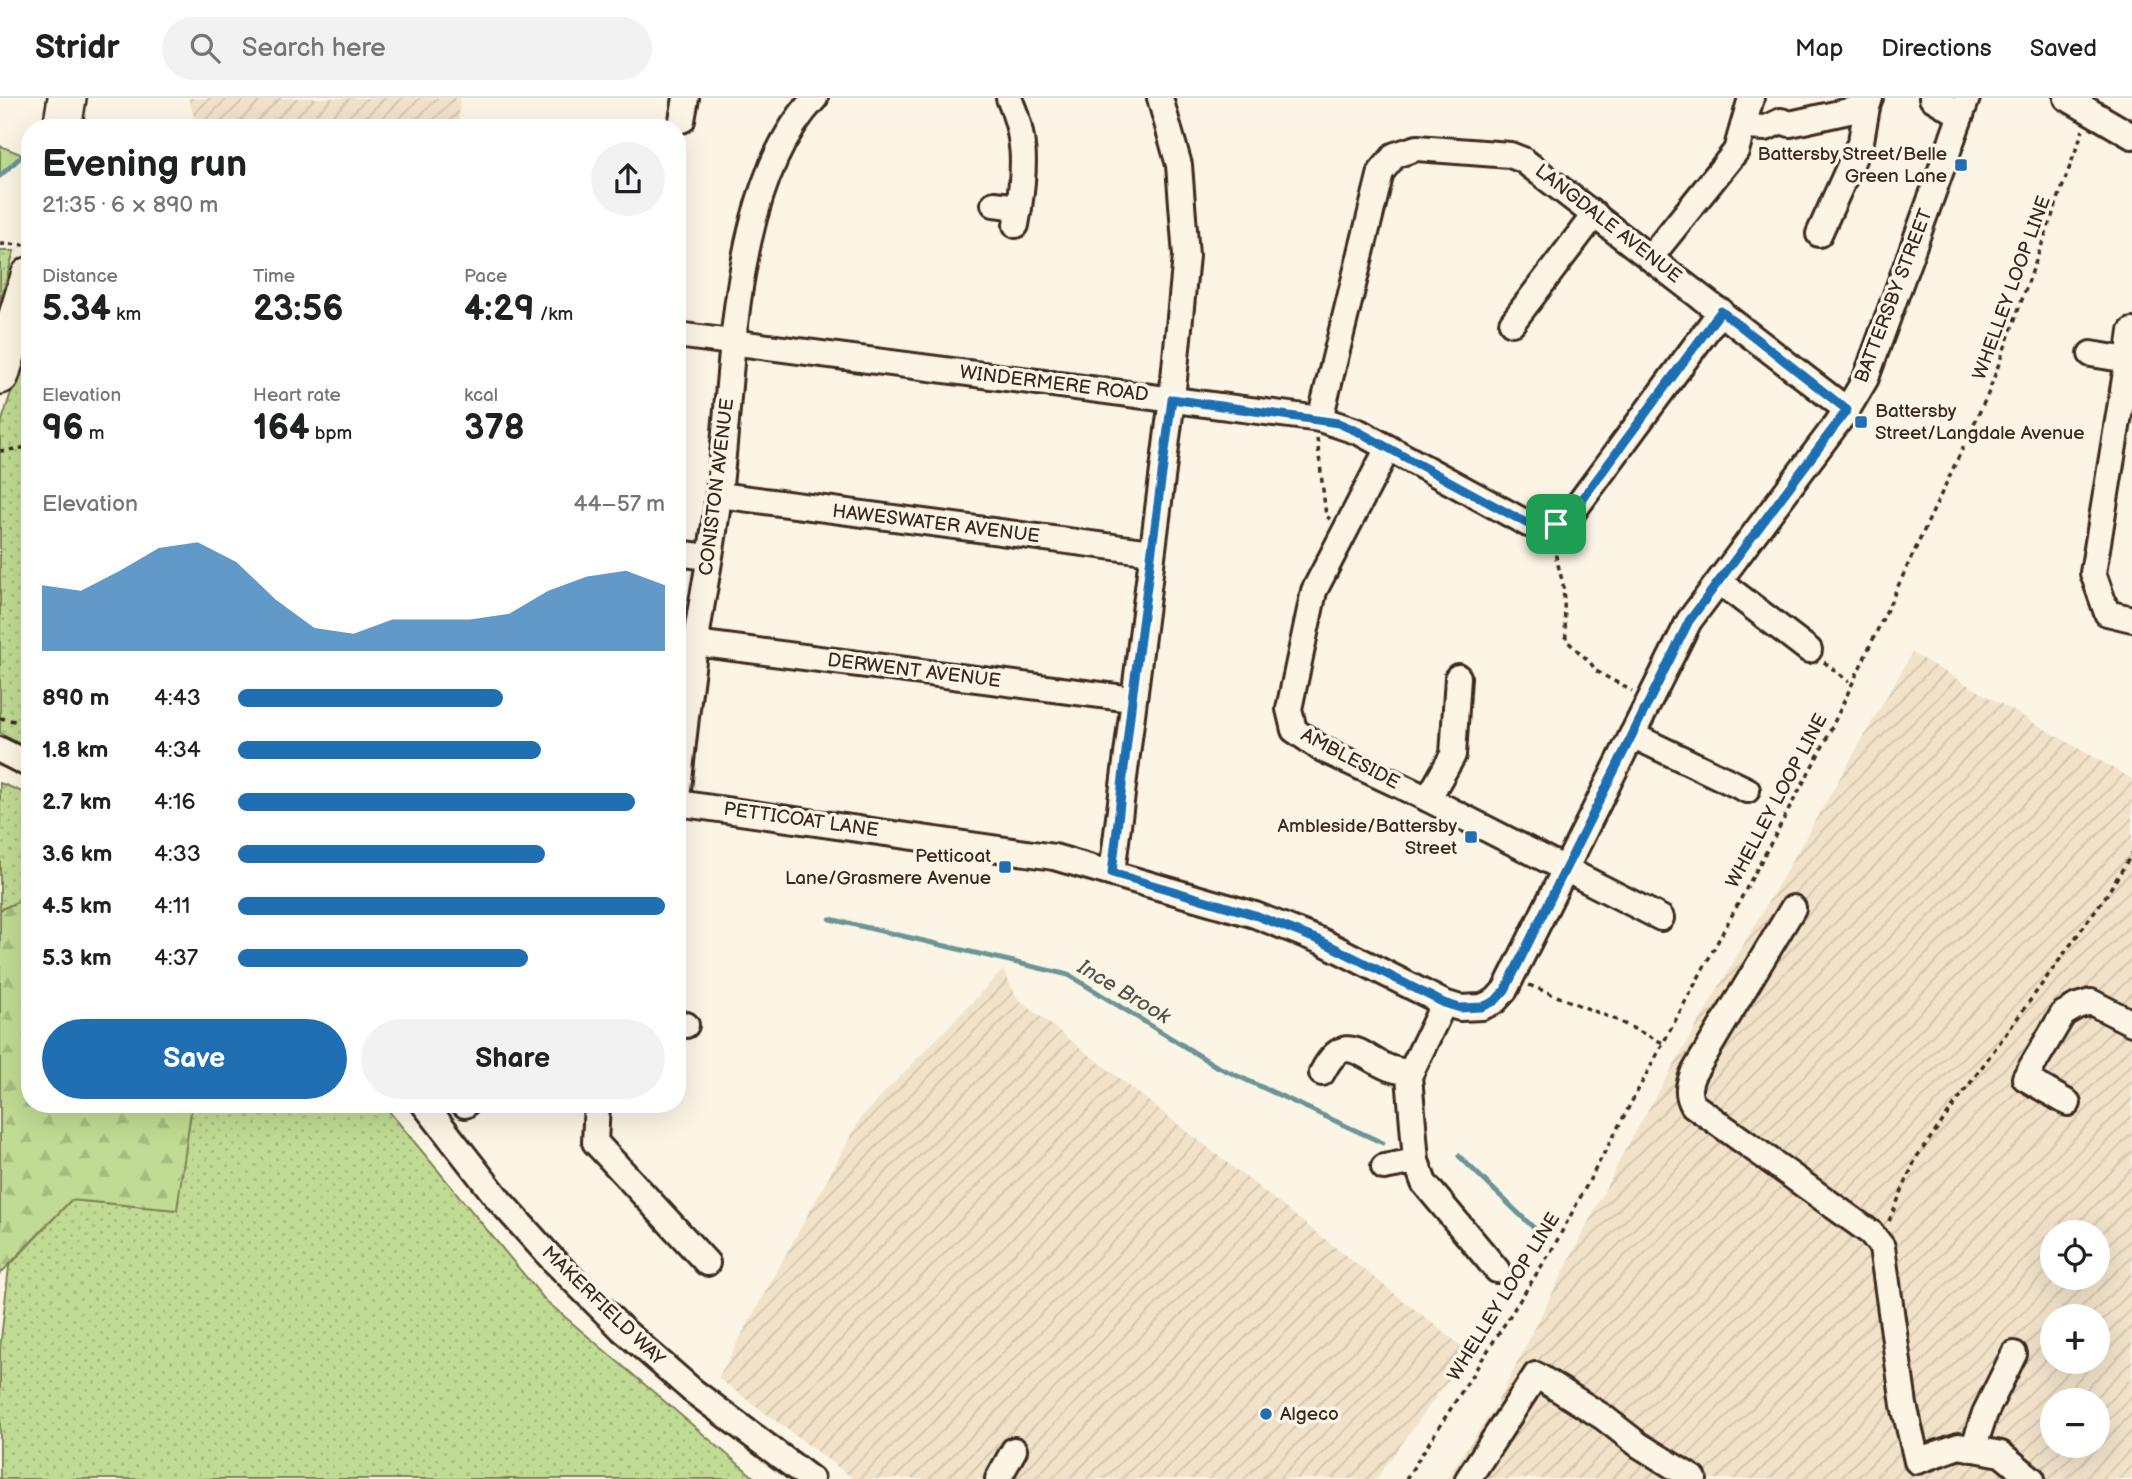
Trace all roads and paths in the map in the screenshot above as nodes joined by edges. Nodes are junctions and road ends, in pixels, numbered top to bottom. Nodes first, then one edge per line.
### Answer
1 (67, 98) edge
2 (815, 98) edge
3 (1009, 98) edge
4 (1160, 98) edge
5 (1751, 98) edge
6 (1932, 98) edge
7 (1869, 102) edge
8 (2078, 104) edge
9 (1964, 107) edge
10 (64, 119) edge
11 (1754, 127) junction
12 (2132, 136) edge
13 (994, 204) dead end
14 (1595, 214) junction
15 (1819, 234) dead end
16 (0, 244) edge
17 (21, 245) edge
18 (1650, 258) junction
19 (21, 306) edge
20 (1721, 311) junction
21 (1512, 323) dead end
22 (2132, 331) edge
23 (686, 336) edge
24 (734, 342) junction
25 (2091, 354) dead end
26 (2127, 360) junction
27 (0, 375) edge
28 (1172, 399) junction
29 (1847, 410) junction
30 (1320, 419) junction
31 (21, 448) edge
32 (1388, 448) junction
33 (0, 451) edge
34 (719, 495) junction
35 (1344, 533) junction
36 (1152, 552) junction
37 (686, 554) edge
38 (708, 557) junction
39 (1559, 564) dead end
40 (1720, 582) junction
41 (2132, 619) edge
42 (695, 643) junction
43 (1809, 650) dead end
44 (1835, 671) dead end
45 (1458, 677) dead end
46 (1849, 681) dead end
47 (1132, 699) junction
48 (1649, 700) junction
49 (0, 718) edge
50 (21, 722) edge
51 (686, 722) edge
52 (1632, 735) junction
53 (1, 753) edge
54 (21, 761) edge
55 (1747, 790) dead end
56 (1428, 799) junction
57 (686, 802) edge
58 (2132, 854) edge
59 (1565, 869) junction
60 (1112, 873) junction
61 (1793, 908) dead end
62 (1661, 919) dead end
63 (1511, 978) junction
64 (1444, 1003) junction
65 (1482, 1007) joint
66 (2132, 1023) edge
67 (1663, 1043) junction
68 (1412, 1070) junction
69 (1322, 1073) dead end
70 (2068, 1103) dead end
71 (431, 1113) edge
72 (597, 1113) edge
73 (1416, 1161) junction
74 (1384, 1167) dead end
75 (1882, 1247) junction
76 (706, 1264) dead end
77 (1497, 1270) dead end
78 (2014, 1354) dead end
79 (1973, 1449) junction
80 (1014, 1450) dead end
81 (811, 1479) edge
82 (998, 1479) edge
83 (1406, 1479) edge
84 (1468, 1479) edge
85 (1694, 1479) edge
86 (2032, 1479) edge

1 - 10 highway
2 - 24 street, CONISTON AVENUE
3 - 13 street
4 - 28 street
5 - 11 street
6 - 9 street
7 - 11 street
7 - 15 street
8 - 12 street
8 - 67 path, WHELLEY LOOP LINE
9 - 29 street, BATTERSBY STREET
11 - 18 street
14 - 18 street, LANGDALE AVENUE
14 - 21 street
14 - 30 street, LANGDALE AVENUE
16 - 17 path
18 - 20 street, LANGDALE AVENUE
19 - 27 highway
20 - 29 street, LANGDALE AVENUE
20 - 32 street, WINDERMERE ROAD
22 - 26 street
23 - 24 street, WINDERMERE ROAD
24 - 28 street, WINDERMERE ROAD
24 - 34 street, CONISTON AVENUE
25 - 26 street
26 - 41 street
28 - 30 street, WINDERMERE ROAD
28 - 36 street
29 - 40 street, BATTERSBY STREET
30 - 32 street, WINDERMERE ROAD
30 - 35 path
31 - 33 path
32 - 35 street, AMBLESIDE
34 - 36 street, HAWESWATER AVENUE
34 - 38 street, CONISTON AVENUE
35 - 56 street, AMBLESIDE
36 - 47 street
37 - 38 street
38 - 42 street, CONISTON AVENUE
39 - 48 path
40 - 43 street
40 - 48 street, BATTERSBY STREET
42 - 47 street, DERWENT AVENUE
42 - 51 street, CONISTON AVENUE
44 - 46 path
45 - 56 street
47 - 60 street
48 - 52 street, BATTERSBY STREET
49 - 50 path
52 - 55 street
52 - 59 street, BATTERSBY STREET
53 - 54 street
56 - 59 street, AMBLESIDE
57 - 60 street, PETTICOAT LANE
58 - 75 path
59 - 62 street, AMBLESIDE
59 - 63 street, BATTERSBY STREET
60 - 64 street, PETTICOAT LANE
61 - 75 street
63 - 65 street, BATTERSBY STREET
63 - 67 path
64 - 65 street, PETTICOAT LANE
64 - 68 street
66 - 70 street
67 - 83 path, WHELLEY LOOP LINE
68 - 69 street
68 - 73 street
71 - 81 street, MAKERFIELD WAY
72 - 76 street
73 - 74 street
73 - 77 street
75 - 79 street
78 - 79 street
79 - 86 street
80 - 82 street
84 - 85 street

